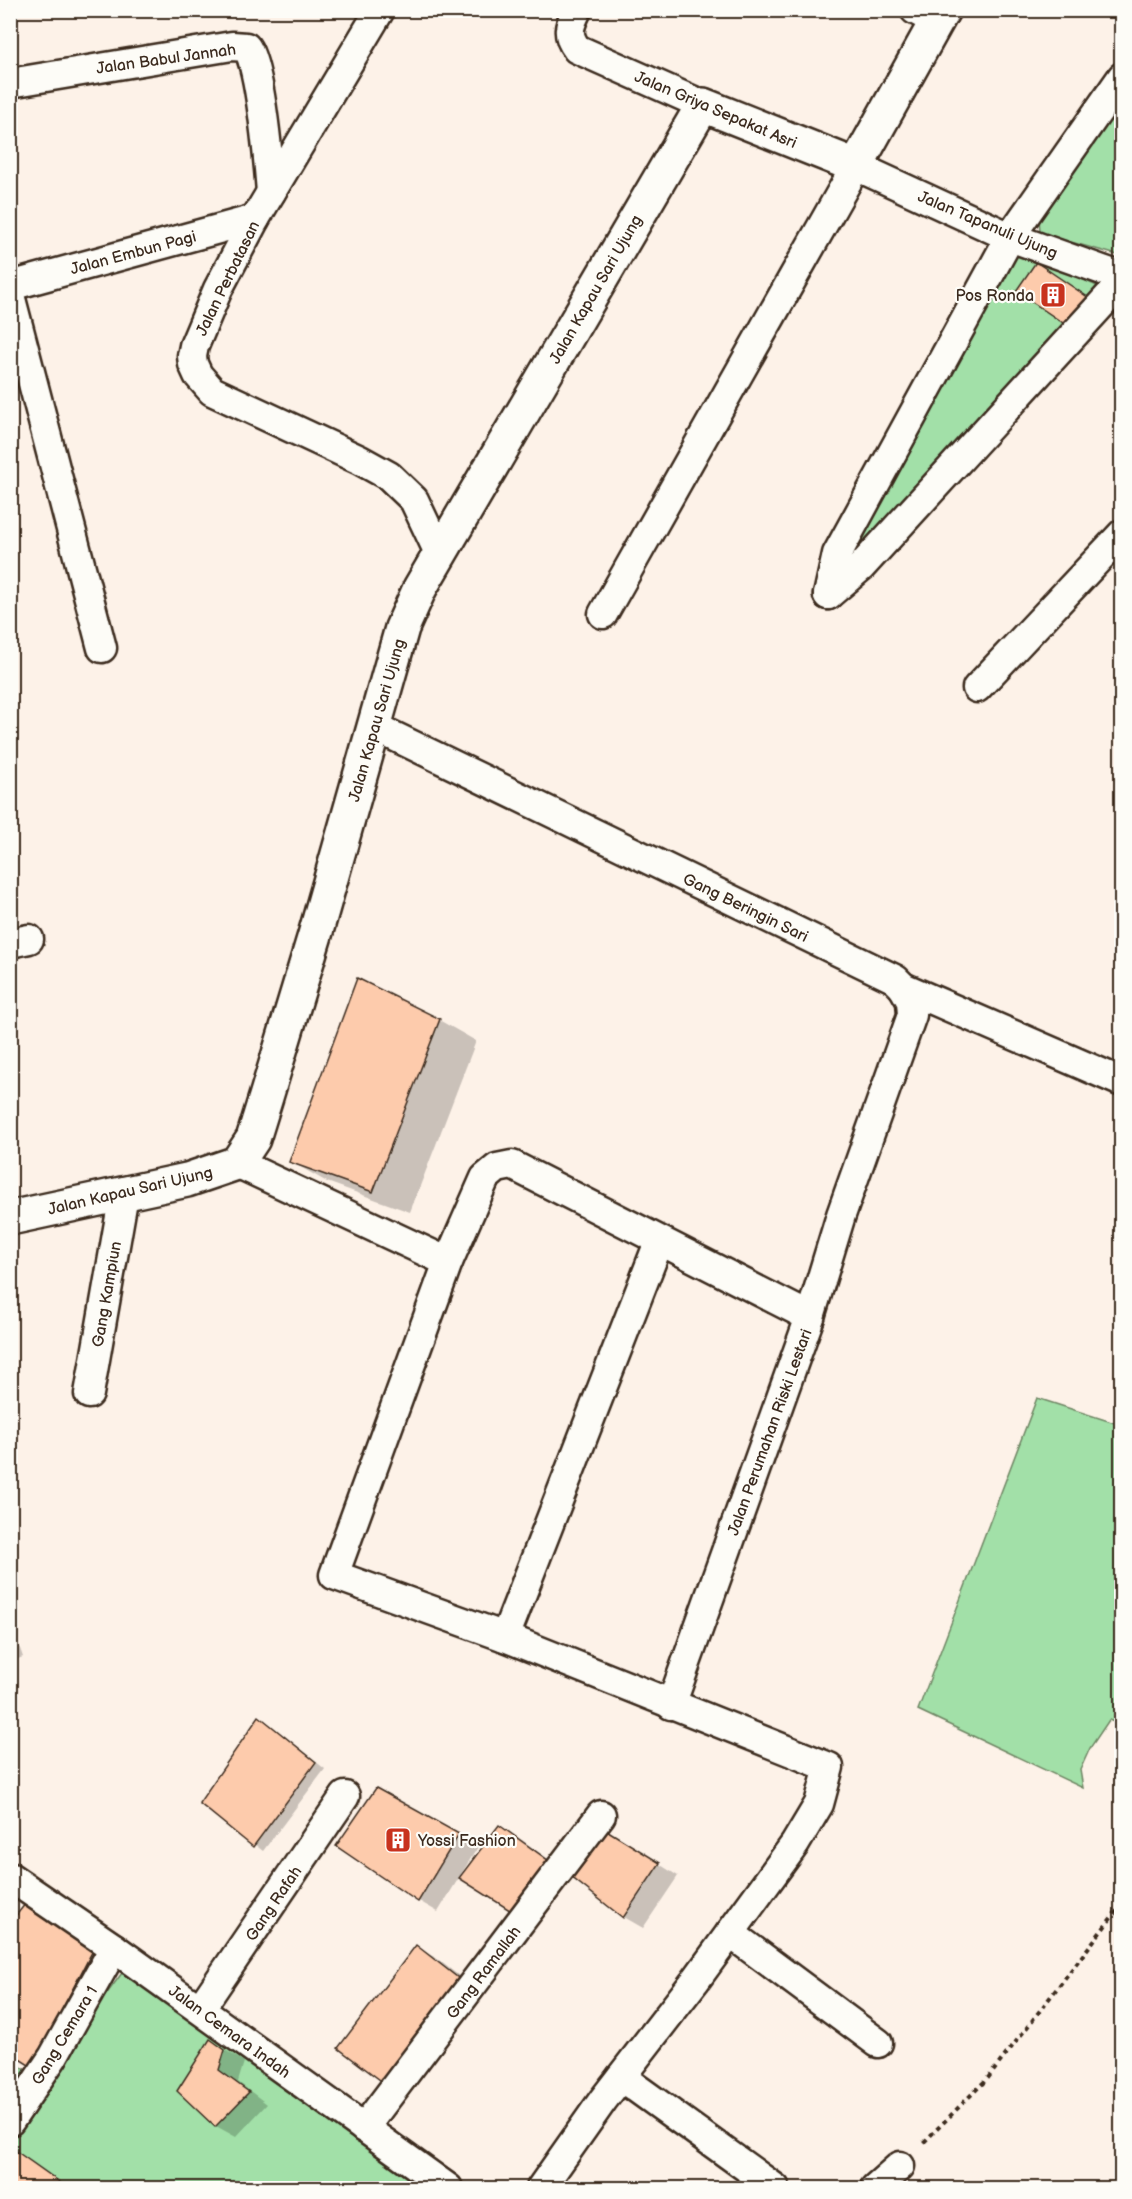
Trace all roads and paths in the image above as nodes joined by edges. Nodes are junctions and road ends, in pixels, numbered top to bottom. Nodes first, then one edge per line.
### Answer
1 (381, 10) edge
2 (577, 10) edge
3 (931, 14) edge
4 (1122, 77) edge
5 (10, 83) edge
6 (703, 105) junction
7 (856, 166) junction
8 (271, 192) junction
9 (255, 219) junction
10 (1010, 237) junction
11 (1122, 277) edge
12 (1122, 282) edge
13 (10, 286) edge
14 (10, 295) edge
15 (1122, 534) edge
16 (440, 553) junction
17 (603, 614) dead end
18 (102, 648) dead end
19 (977, 688) dead end
20 (373, 726) junction
21 (903, 987) junction
22 (1122, 1082) edge
23 (237, 1163) junction
24 (124, 1194) junction
25 (10, 1218) edge
26 (659, 1242) junction
27 (448, 1262) junction
28 (810, 1317) junction
29 (89, 1394) dead end
30 (505, 1637) junction
31 (671, 1705) junction
32 (345, 1796) dead end
33 (602, 1815) dead end
34 (10, 1877) edge
35 (1122, 1904) edge
36 (730, 1933) junction
37 (114, 1948) junction
38 (200, 2009) junction
39 (878, 2043) dead end
40 (621, 2077) junction
41 (10, 2121) edge
42 (364, 2128) junction
43 (900, 2166) joint
44 (448, 2188) edge
45 (541, 2188) edge
46 (775, 2188) edge
47 (875, 2188) edge

1 - 8 street, Jalan Perbatasan
2 - 6 street, Jalan Griya Sepakat Asri
3 - 7 street
4 - 10 street
5 - 8 street, Jalan Babul Jannah
6 - 7 street, Jalan Griya Sepakat Asri
6 - 16 street, Jalan Kapau Sari Ujung
7 - 10 street, Jalan Tapanuli Ujung
7 - 17 street
8 - 9 street, Jalan Perbatasan
9 - 13 street, Jalan Embun Pagi
9 - 16 street, Jalan Perbatasan
10 - 11 street, Jalan Tapanuli Ujung
10 - 12 street
14 - 18 street
15 - 19 street
16 - 20 street, Jalan Kapau Sari Ujung
20 - 21 street, Gang Beringin Sari
20 - 23 street, Jalan Kapau Sari Ujung
21 - 22 street, Gang Beringin Sari
21 - 28 street
23 - 24 street, Jalan Kapau Sari Ujung
23 - 27 street
24 - 25 street, Jalan Kapau Sari Ujung
24 - 29 street, Gang Kampiun
26 - 27 street, Jalan Perumahan Riski Lestari
26 - 28 street, Jalan Perumahan Riski Lestari
26 - 30 street
27 - 30 street, Jalan Perumahan Riski Lestari
28 - 31 street, Jalan Perumahan Riski Lestari
30 - 31 street, Jalan Perumahan Riski Lestari
31 - 36 street, Jalan Perumahan Riski Lestari
32 - 38 street, Gang Rafah
33 - 42 street, Gang Ramallah
34 - 37 street, Jalan Cemara Indah
35 - 43 path
36 - 39 street
36 - 40 street
37 - 38 street, Jalan Cemara Indah
37 - 41 street, Gang Cemara 1
38 - 42 street, Jalan Cemara Indah
40 - 45 street
40 - 46 street
42 - 44 street, Jalan Cemara Indah
43 - 47 street

